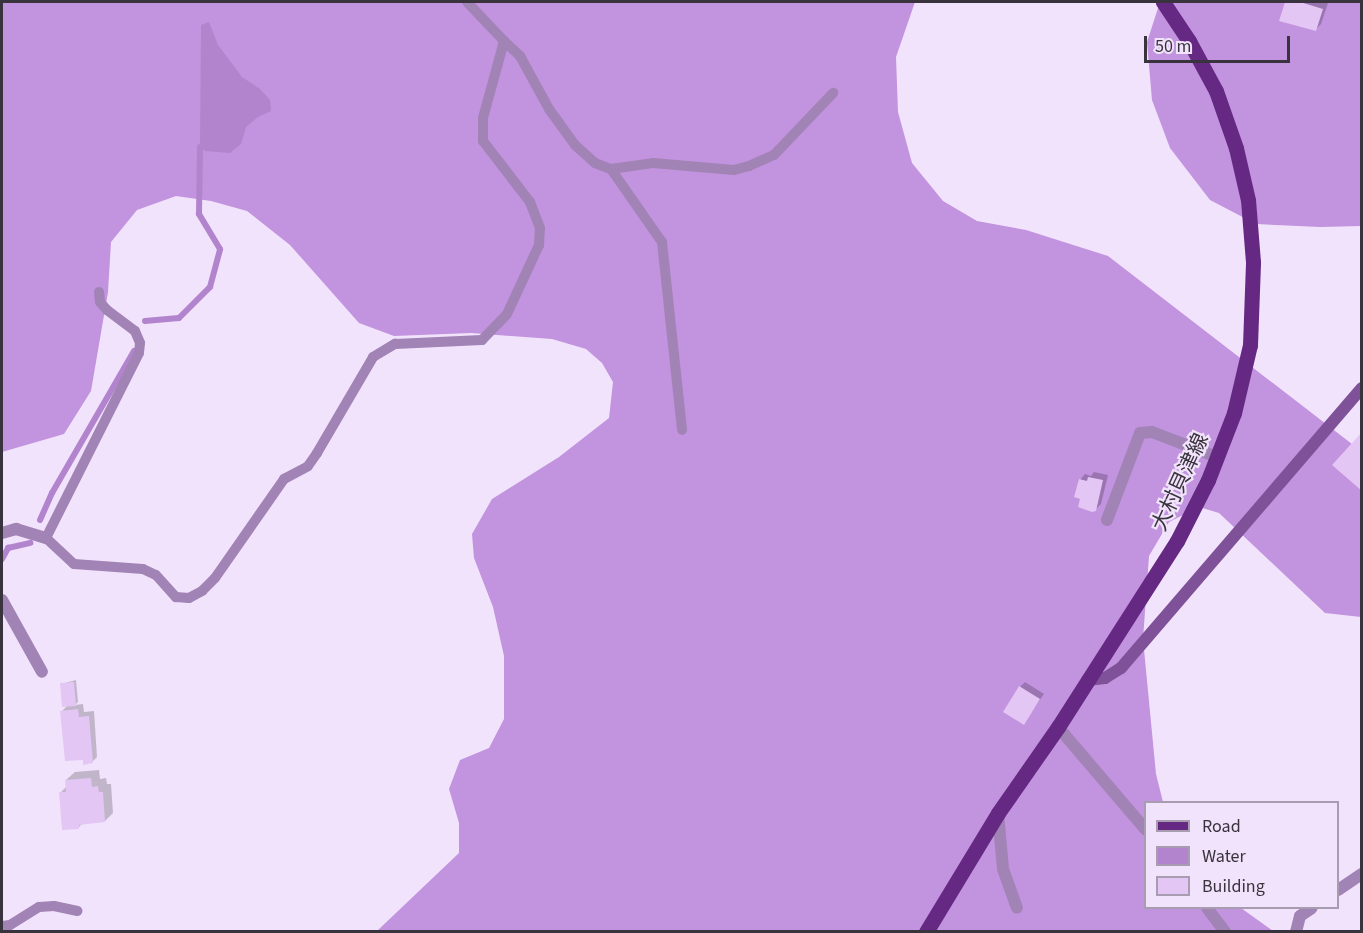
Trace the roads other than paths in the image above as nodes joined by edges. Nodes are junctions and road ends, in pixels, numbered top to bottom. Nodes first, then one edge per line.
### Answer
1 (467, 2) edge
2 (1163, 2) edge
3 (504, 41) junction
4 (833, 93) dead end
5 (611, 169) junction
6 (99, 292) dead end
7 (1362, 388) edge
8 (682, 430) dead end
9 (1217, 457) junction
10 (1107, 520) dead end
11 (2, 533) edge
12 (46, 538) junction
13 (2, 600) edge
14 (42, 672) dead end
15 (1087, 680) junction
16 (1058, 727) junction
17 (998, 813) junction
18 (1144, 828) edge
19 (1362, 874) edge
20 (1339, 889) edge
21 (1017, 908) dead end
22 (1208, 909) edge
23 (1310, 909) edge
24 (77, 911) dead end
25 (2, 926) edge
26 (926, 932) edge
27 (1225, 932) edge
28 (1296, 932) edge

1 - 3 lane
2 - 9 main road, 大村貝津線
3 - 5 lane
3 - 12 lane
4 - 5 lane
5 - 8 lane
6 - 12 lane
7 - 15 street
9 - 10 street
9 - 15 main road, 大村貝津線
11 - 12 street
13 - 14 street
15 - 16 main road, 大村貝津線
16 - 17 main road, 大村貝津線
16 - 18 street
17 - 21 street
17 - 26 main road, 大村貝津線
19 - 20 street
22 - 27 street
23 - 28 street
24 - 25 lane

